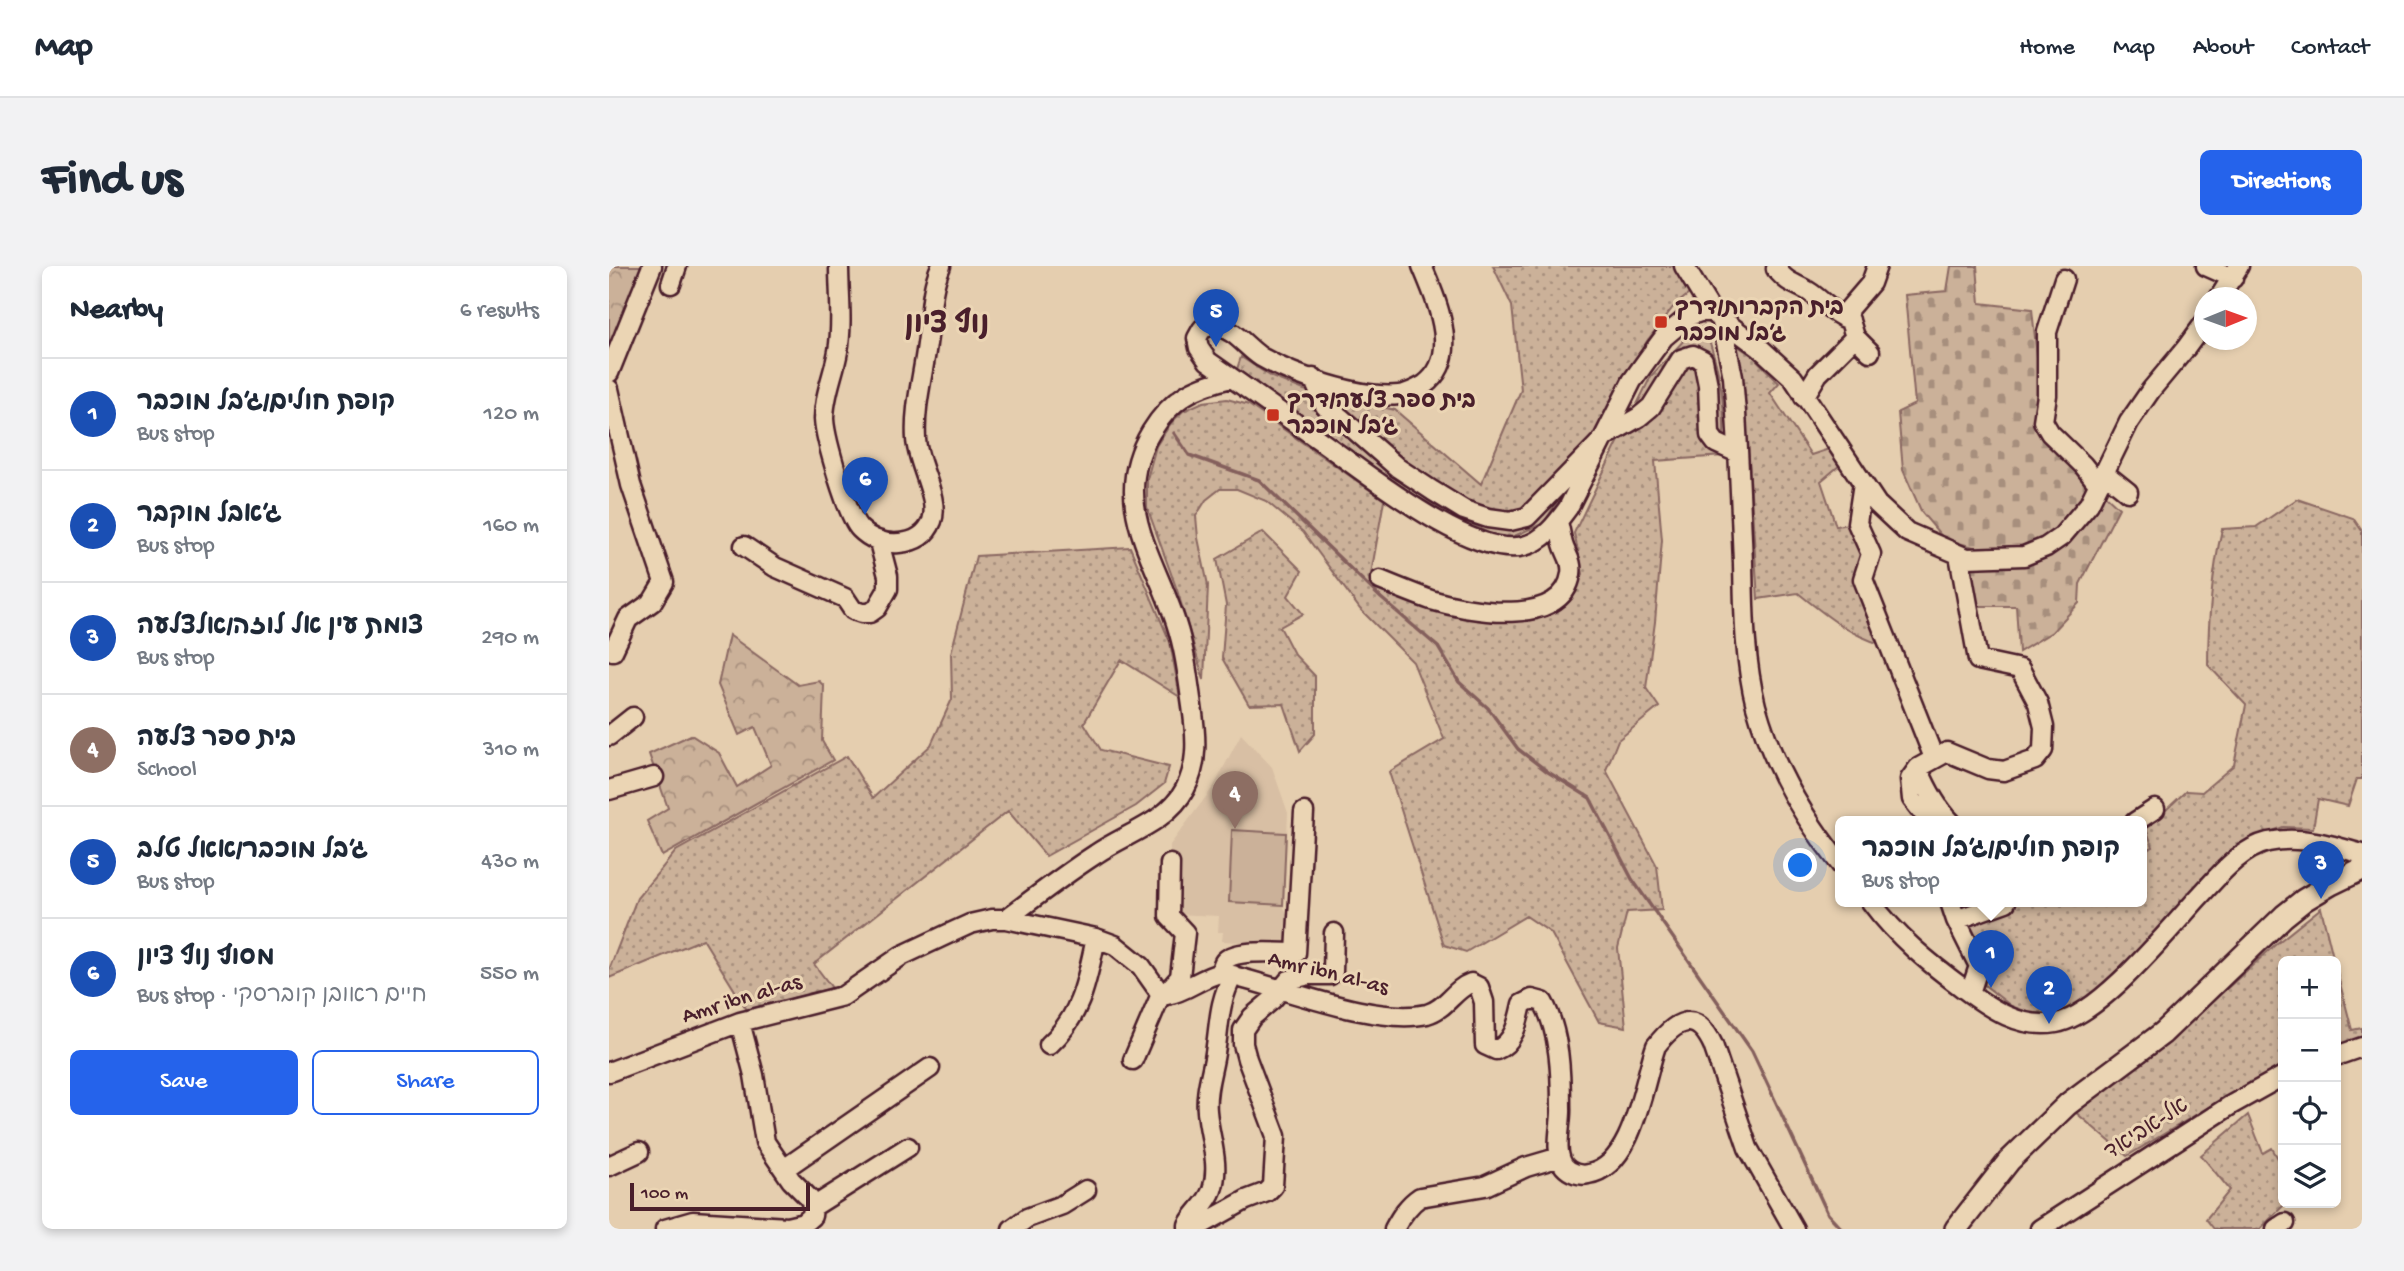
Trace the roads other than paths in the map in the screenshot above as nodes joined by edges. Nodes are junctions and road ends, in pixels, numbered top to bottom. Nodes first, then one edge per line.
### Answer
1 (652, 266) edge
2 (677, 266) edge
3 (839, 266) edge
4 (941, 266) edge
5 (1422, 266) edge
6 (1684, 266) edge
7 (1778, 266) edge
8 (1877, 266) edge
9 (2206, 266) edge
10 (2236, 272) edge
11 (2064, 279) dead end
12 (671, 284) dead end
13 (2226, 287) edge
14 (1717, 315) junction
15 (1852, 329) junction
16 (2194, 336) edge
17 (1870, 352) dead end
18 (609, 373) edge
19 (1231, 378) junction
20 (1313, 378) junction
21 (609, 389) edge
22 (1804, 397) junction
23 (1606, 436) junction
24 (1738, 453) junction
25 (2101, 478) junction
26 (1863, 483) junction
27 (2128, 492) dead end
28 (1558, 523) junction
29 (880, 541) junction
30 (744, 546) dead end
31 (1959, 555) junction
32 (1380, 580) dead end
33 (613, 651) dead end
34 (633, 717) dead end
35 (609, 736) edge
36 (1934, 758) junction
37 (1918, 768) junction
38 (654, 777) dead end
39 (609, 790) edge
40 (2155, 809) dead end
41 (1304, 812) dead end
42 (1925, 816) edge
43 (1947, 816) edge
44 (2144, 816) edge
45 (2362, 854) edge
46 (1835, 858) edge
47 (1170, 864) dead end
48 (2362, 869) edge
49 (1875, 907) edge
50 (1952, 907) edge
51 (1992, 907) edge
52 (1006, 919) junction
53 (1956, 920) junction
54 (1333, 933) dead end
55 (1096, 938) junction
56 (1227, 974) junction
57 (1282, 989) junction
58 (1163, 993) junction
59 (1970, 993) junction
60 (740, 1022) junction
61 (1049, 1045) dead end
62 (2362, 1047) edge
63 (2341, 1054) edge
64 (1133, 1060) dead end
65 (930, 1068) dead end
66 (609, 1072) edge
67 (2278, 1079) edge
68 (908, 1147) dead end
69 (639, 1152) dead end
70 (1560, 1157) junction
71 (609, 1166) edge
72 (783, 1169) junction
73 (1086, 1190) dead end
74 (813, 1207) junction
75 (802, 1226) edge
76 (665, 1229) edge
77 (1012, 1229) edge
78 (1188, 1229) edge
79 (1194, 1229) edge
80 (1395, 1229) edge
81 (1794, 1229) edge
82 (1957, 1229) edge
83 (2040, 1229) edge

1 - 18 street
2 - 12 street
3 - 29 street
4 - 29 street
5 - 20 street
6 - 14 street
7 - 15 street
8 - 15 street
9 - 10 street
10 - 13 street
11 - 25 street
14 - 22 street
14 - 23 street
14 - 24 street
15 - 17 street
15 - 22 street
16 - 25 street
19 - 20 street
19 - 28 street
19 - 52 street
20 - 23 street
21 - 33 street
22 - 26 street
23 - 24 street
23 - 28 street
24 - 46 street
25 - 27 street
25 - 31 street
26 - 31 street
26 - 36 street
28 - 32 street
29 - 30 street
31 - 36 street
34 - 35 street
36 - 37 street
37 - 42 street
37 - 43 street
38 - 39 street
40 - 44 street
41 - 56 street
45 - 59 street
47 - 58 street
48 - 82 main road
49 - 59 street
50 - 53 street
51 - 53 street
52 - 55 street, Amr ibn al-as
52 - 60 street, Amr ibn al-as
53 - 59 street
54 - 57 street
55 - 58 street, Amr ibn al-as
55 - 61 street
56 - 57 street, Amr ibn al-as
56 - 58 street
56 - 78 street
57 - 70 street, Amr ibn al-as
57 - 79 street
58 - 64 street
60 - 66 street, Amr ibn al-as
60 - 72 street
62 - 63 street
65 - 72 street
67 - 83 street, אל-אביאד
68 - 74 street
69 - 71 street
70 - 80 street
70 - 81 street
72 - 74 street
73 - 77 street
74 - 75 street
75 - 76 street

